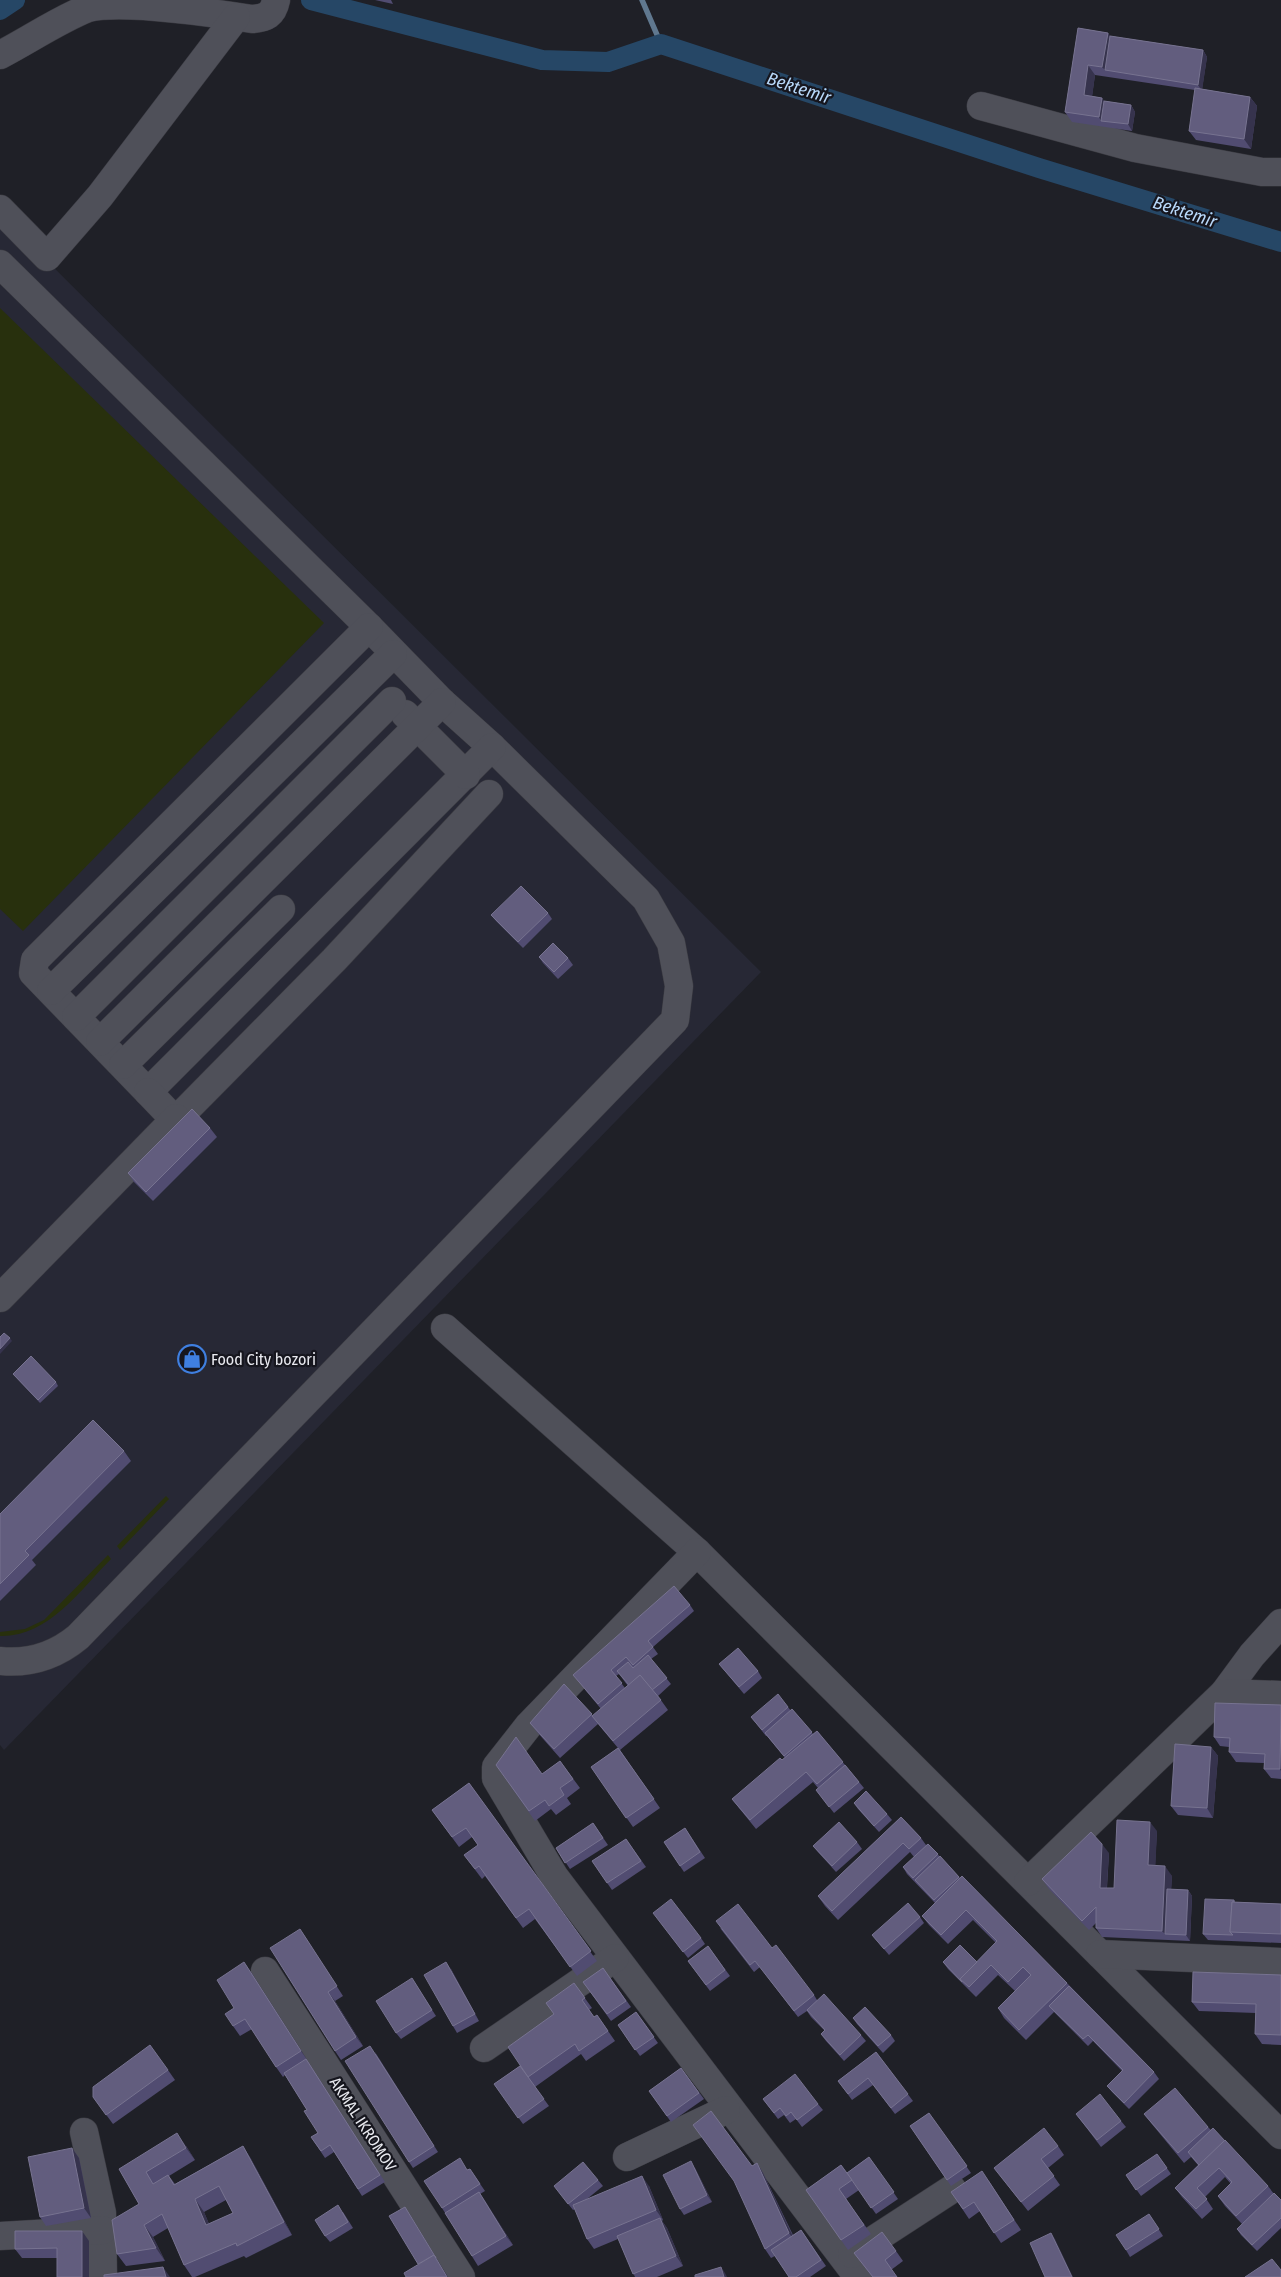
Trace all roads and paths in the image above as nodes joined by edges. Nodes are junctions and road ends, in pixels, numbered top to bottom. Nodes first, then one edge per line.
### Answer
1 (276, 0) edge
2 (236, 17) junction
3 (0, 55) edge
4 (981, 106) dead end
5 (1281, 172) edge
6 (0, 209) edge
7 (0, 264) edge
8 (369, 627) junction
9 (393, 654) junction
10 (370, 677) junction
11 (392, 701) junction
12 (442, 702) junction
13 (420, 726) junction
14 (492, 747) junction
15 (466, 775) junction
16 (489, 794) dead end
17 (185, 811) junction
18 (208, 836) junction
19 (232, 860) junction
20 (258, 886) junction
21 (281, 910) junction
22 (306, 934) junction
23 (334, 960) junction
24 (51, 991) junction
25 (76, 1017) junction
26 (100, 1042) junction
27 (123, 1065) junction
28 (148, 1092) junction
29 (176, 1118) junction
30 (0, 1298) edge
31 (445, 1328) dead end
32 (697, 1552) junction
33 (1281, 1623) edge
34 (0, 1661) edge
35 (1224, 1693) junction
36 (1281, 1696) edge
37 (1028, 1882) junction
38 (1100, 1954) junction
39 (615, 1958) junction
40 (1281, 1962) edge
41 (265, 1971) dead end
42 (484, 2048) dead end
43 (730, 2108) junction
44 (84, 2132) dead end
45 (1281, 2135) edge
46 (627, 2157) dead end
47 (952, 2189) edge
48 (102, 2230) junction
49 (0, 2236) edge
50 (851, 2268) edge
51 (104, 2277) edge
52 (461, 2277) edge

1 - 2 street
2 - 3 street
2 - 6 street
4 - 5 street
7 - 8 street
8 - 9 street
8 - 17 street
9 - 10 street
9 - 12 street
10 - 11 street
10 - 18 street
11 - 13 street
11 - 19 street
12 - 13 street
12 - 14 street
13 - 15 street
13 - 20 street
14 - 15 street
14 - 34 street
15 - 22 street
16 - 23 street
17 - 18 street
17 - 24 street
18 - 19 street
18 - 24 street
19 - 20 street
19 - 25 street
20 - 21 street
20 - 26 street
21 - 22 street
21 - 27 street
22 - 23 street
22 - 28 street
23 - 29 street
24 - 25 street
25 - 26 street
26 - 27 street
27 - 28 street
28 - 29 street
29 - 30 street
31 - 32 street
32 - 37 street
32 - 39 street
33 - 35 street
35 - 36 street
35 - 37 street
37 - 38 street
38 - 40 street
38 - 45 street
39 - 42 street
39 - 43 street
41 - 52 street, AKMAL IKROMOV
43 - 46 street
43 - 50 street
44 - 48 street
47 - 50 street
48 - 49 street
48 - 51 street

